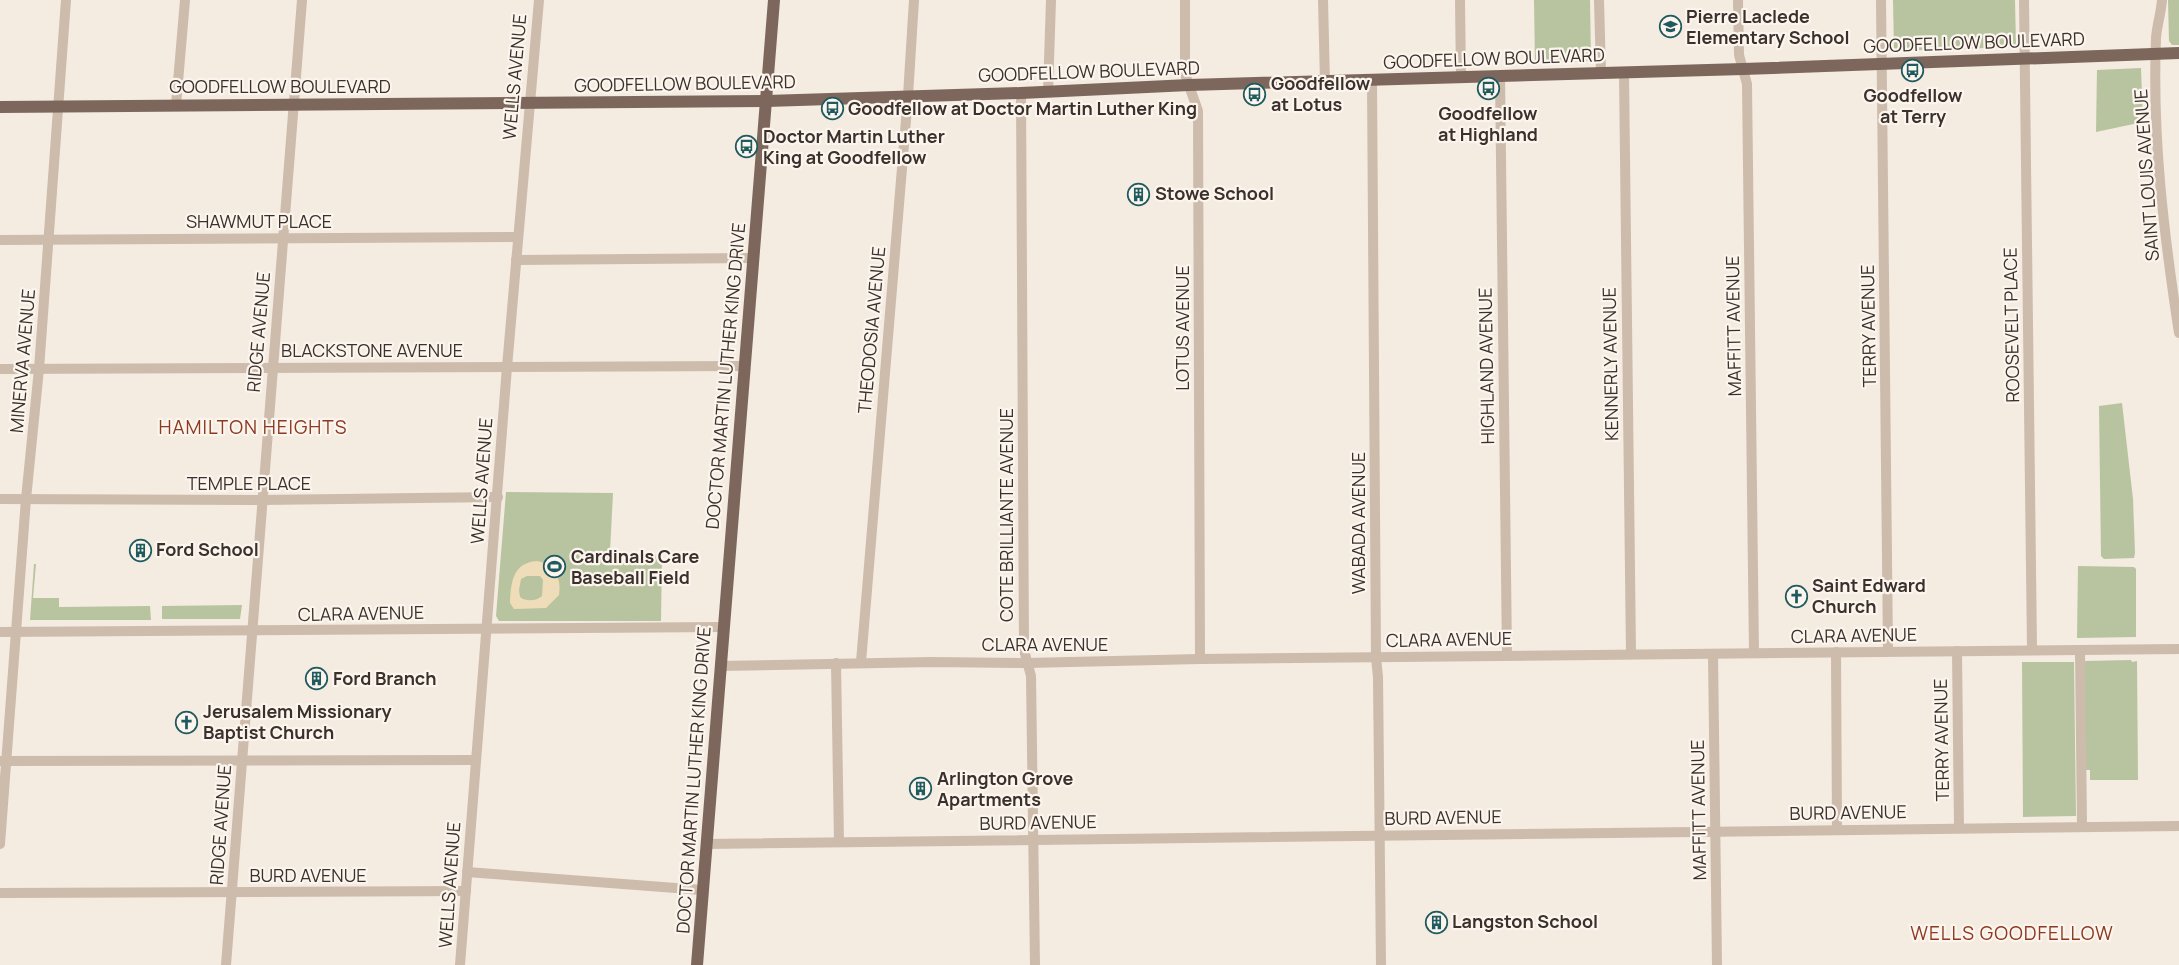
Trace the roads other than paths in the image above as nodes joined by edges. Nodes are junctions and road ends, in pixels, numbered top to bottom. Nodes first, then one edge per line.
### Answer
1 (66, 0) edge
2 (185, 0) edge
3 (302, 0) edge
4 (539, 0) edge
5 (774, 0) edge
6 (914, 0) edge
7 (1051, 0) edge
8 (1185, 0) edge
9 (1323, 0) edge
10 (1460, 0) edge
11 (1599, 0) edge
12 (1738, 0) edge
13 (1881, 0) edge
14 (2024, 0) edge
15 (2152, 0) edge
16 (2162, 0) edge
17 (2159, 15) junction
18 (2156, 53) junction
19 (2179, 53) edge
20 (2025, 59) junction
21 (1883, 63) junction
22 (1743, 69) junction
23 (1601, 73) junction
24 (1624, 73) junction
25 (1500, 76) junction
26 (1461, 77) junction
27 (1372, 80) junction
28 (1325, 82) junction
29 (1189, 85) junction
30 (1048, 92) junction
31 (1021, 93) junction
32 (908, 96) junction
33 (767, 101) junction
34 (529, 104) junction
35 (176, 105) junction
36 (58, 106) junction
37 (293, 106) junction
38 (0, 107) edge
39 (518, 237) junction
40 (282, 239) junction
41 (0, 240) edge
42 (49, 240) junction
43 (753, 258) junction
44 (516, 260) junction
45 (2179, 333) edge
46 (744, 366) junction
47 (507, 367) junction
48 (272, 368) junction
49 (0, 369) edge
50 (39, 369) junction
51 (498, 497) junction
52 (0, 499) edge
53 (26, 499) junction
54 (262, 500) junction
55 (723, 627) junction
56 (487, 628) junction
57 (251, 631) junction
58 (0, 632) edge
59 (17, 632) junction
60 (2032, 649) junction
61 (2179, 649) edge
62 (2080, 650) junction
63 (1888, 651) junction
64 (1836, 652) junction
65 (1957, 652) junction
66 (1754, 653) junction
67 (1631, 654) junction
68 (1713, 654) junction
69 (1507, 655) junction
70 (1376, 658) junction
71 (1200, 659) junction
72 (861, 662) junction
73 (836, 663) junction
74 (1027, 663) junction
75 (720, 666) junction
76 (476, 760) junction
77 (242, 761) junction
78 (3, 762) edge
79 (2179, 826) edge
80 (2082, 827) junction
81 (1959, 828) junction
82 (1837, 829) junction
83 (1716, 831) junction
84 (1380, 835) junction
85 (1034, 839) junction
86 (839, 842) junction
87 (0, 844) edge
88 (706, 844) junction
89 (467, 872) junction
90 (702, 890) junction
91 (466, 891) junction
92 (0, 893) edge
93 (233, 893) junction
94 (226, 965) edge
95 (460, 965) edge
96 (697, 965) edge
97 (1035, 965) edge
98 (1381, 965) edge
99 (1717, 965) edge

1 - 36 street, MINERVA AVENUE
2 - 35 street
3 - 37 street, RIDGE AVENUE
4 - 34 street, WELLS AVENUE
5 - 33 main road, DOCTOR MARTIN LUTHER KING DRIVE
6 - 32 street, THEODOSIA AVENUE
7 - 30 street
8 - 29 street, LOTUS AVENUE
9 - 28 street
10 - 26 street
11 - 23 street
12 - 22 street, MAFFITT AVENUE
13 - 21 street, TERRY AVENUE
14 - 20 street, ROOSEVELT PLACE
15 - 17 street, SAINT LOUIS AVENUE
16 - 17 street, SAINT LOUIS AVENUE
17 - 18 street, SAINT LOUIS AVENUE
18 - 19 main road, GOODFELLOW BOULEVARD
18 - 20 main road, GOODFELLOW BOULEVARD
18 - 45 street, SAINT LOUIS AVENUE
20 - 21 main road, GOODFELLOW BOULEVARD
20 - 60 street, ROOSEVELT PLACE
21 - 22 main road, GOODFELLOW BOULEVARD
21 - 63 street, TERRY AVENUE
22 - 24 main road, GOODFELLOW BOULEVARD
22 - 66 street, MAFFITT AVENUE
23 - 24 main road, GOODFELLOW BOULEVARD
23 - 25 main road, GOODFELLOW BOULEVARD
24 - 67 street, KENNERLY AVENUE
25 - 26 main road, GOODFELLOW BOULEVARD
25 - 69 street, HIGHLAND AVENUE
26 - 27 main road, GOODFELLOW BOULEVARD
27 - 28 main road, GOODFELLOW BOULEVARD
27 - 70 street, WABADA AVENUE
28 - 29 main road, GOODFELLOW BOULEVARD
29 - 30 main road, GOODFELLOW BOULEVARD
29 - 71 street, LOTUS AVENUE
30 - 31 main road, GOODFELLOW BOULEVARD
31 - 32 main road, GOODFELLOW BOULEVARD
31 - 74 street, COTE BRILLIANTE AVENUE
32 - 33 main road, GOODFELLOW BOULEVARD
32 - 72 street, THEODOSIA AVENUE
33 - 34 main road, GOODFELLOW BOULEVARD
33 - 43 main road, DOCTOR MARTIN LUTHER KING DRIVE
34 - 37 main road, GOODFELLOW BOULEVARD
34 - 39 street, WELLS AVENUE
35 - 36 main road, GOODFELLOW BOULEVARD
35 - 37 main road, GOODFELLOW BOULEVARD
36 - 38 main road, GOODFELLOW BOULEVARD
36 - 42 street, MINERVA AVENUE
37 - 40 street, RIDGE AVENUE
39 - 40 street, SHAWMUT PLACE
39 - 44 street, WELLS AVENUE
40 - 42 street, SHAWMUT PLACE
40 - 48 street, RIDGE AVENUE
41 - 42 street, SHAWMUT PLACE
42 - 50 street, MINERVA AVENUE
43 - 44 street
43 - 46 main road, DOCTOR MARTIN LUTHER KING DRIVE
44 - 47 street, WELLS AVENUE
46 - 47 street, BLACKSTONE AVENUE
46 - 55 main road, DOCTOR MARTIN LUTHER KING DRIVE
47 - 48 street, BLACKSTONE AVENUE
47 - 51 street, WELLS AVENUE
48 - 50 street, BLACKSTONE AVENUE
48 - 54 street, RIDGE AVENUE
49 - 50 street, BLACKSTONE AVENUE
50 - 53 street, MINERVA AVENUE
51 - 54 street, TEMPLE PLACE
51 - 56 street, WELLS AVENUE
52 - 53 street, TEMPLE PLACE
53 - 54 street, TEMPLE PLACE
53 - 59 street, MINERVA AVENUE
54 - 57 street, RIDGE AVENUE
55 - 56 street, CLARA AVENUE
55 - 75 main road, DOCTOR MARTIN LUTHER KING DRIVE
56 - 57 street, CLARA AVENUE
56 - 76 street, WELLS AVENUE
57 - 59 street, CLARA AVENUE
57 - 77 street, RIDGE AVENUE
58 - 59 street, CLARA AVENUE
59 - 78 street, MINERVA AVENUE
60 - 62 street, CLARA AVENUE
60 - 65 street, CLARA AVENUE
61 - 62 street, CLARA AVENUE
62 - 80 street
63 - 64 street, CLARA AVENUE
63 - 65 street, CLARA AVENUE
64 - 66 street, CLARA AVENUE
64 - 82 street
65 - 81 street, TERRY AVENUE
66 - 68 street, CLARA AVENUE
67 - 68 street, CLARA AVENUE
67 - 69 street, CLARA AVENUE
68 - 83 street, MAFFITT AVENUE
69 - 70 street, CLARA AVENUE
70 - 71 street, CLARA AVENUE
70 - 84 street, WABADA AVENUE
71 - 74 street, CLARA AVENUE
72 - 73 street, CLARA AVENUE
72 - 74 street, CLARA AVENUE
73 - 75 street, CLARA AVENUE
73 - 86 street
74 - 85 street, COTE BRILLIANTE AVENUE
75 - 88 main road, DOCTOR MARTIN LUTHER KING DRIVE
76 - 77 street
76 - 89 street, WELLS AVENUE
77 - 78 street
77 - 93 street, RIDGE AVENUE
78 - 87 street, MINERVA AVENUE
79 - 80 street, BURD AVENUE
80 - 81 street, BURD AVENUE
81 - 82 street, BURD AVENUE
82 - 83 street, BURD AVENUE
83 - 84 street, BURD AVENUE
83 - 99 street, MAFFITT AVENUE
84 - 85 street, BURD AVENUE
84 - 98 street, WABADA AVENUE
85 - 86 street, BURD AVENUE
85 - 97 street, COTE BRILLIANTE AVENUE
86 - 88 street, BURD AVENUE
88 - 90 main road, DOCTOR MARTIN LUTHER KING DRIVE
89 - 90 street
89 - 91 street, WELLS AVENUE
90 - 96 main road, DOCTOR MARTIN LUTHER KING DRIVE
91 - 93 street, BURD AVENUE
91 - 95 street, WELLS AVENUE
92 - 93 street, BURD AVENUE
93 - 94 street, RIDGE AVENUE

